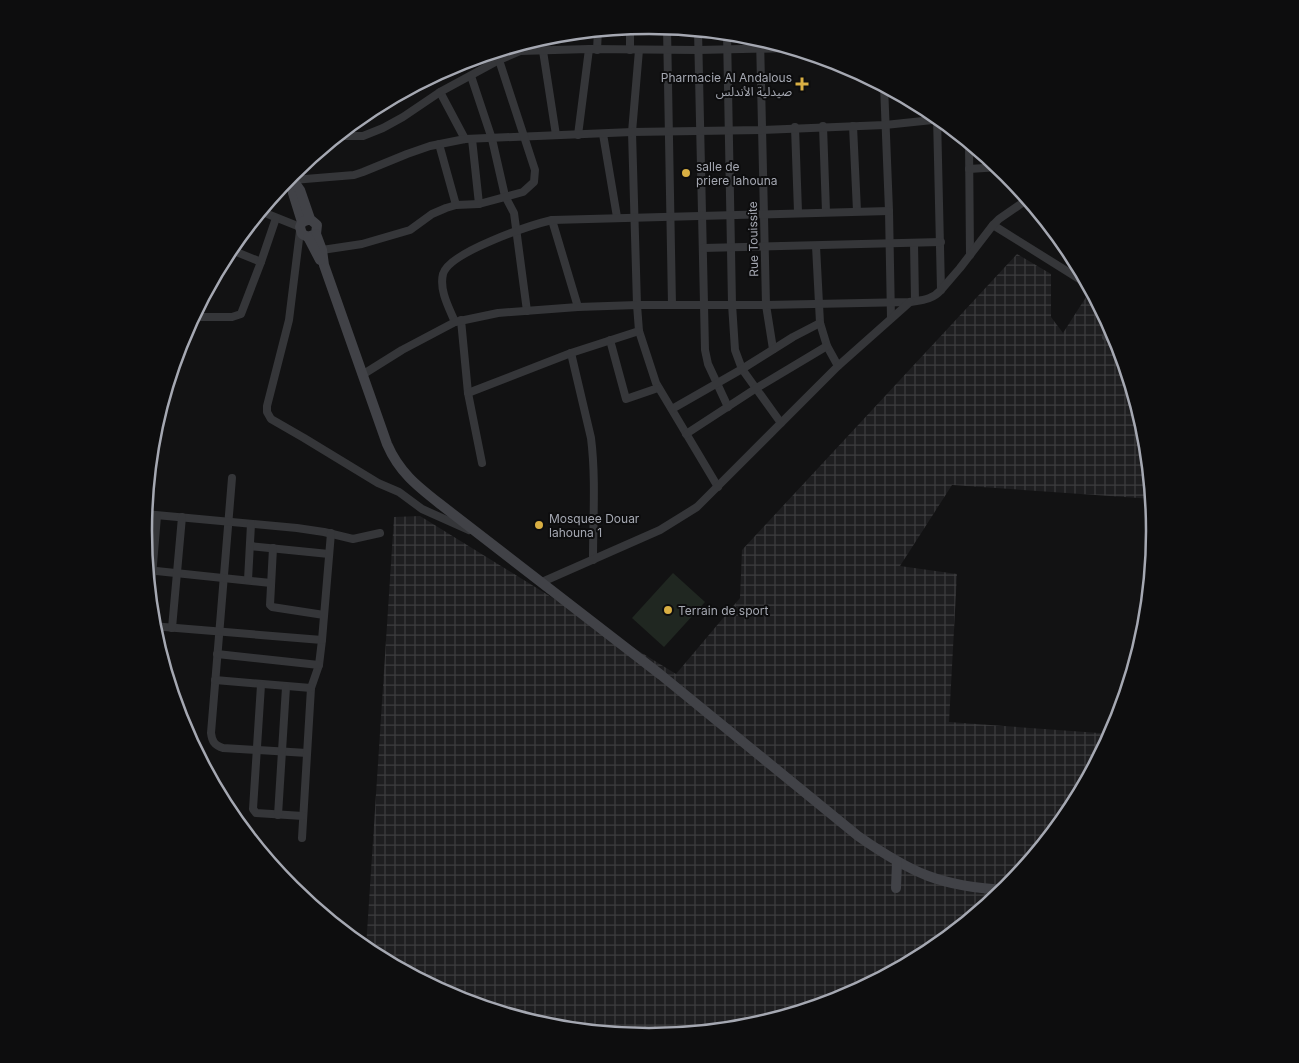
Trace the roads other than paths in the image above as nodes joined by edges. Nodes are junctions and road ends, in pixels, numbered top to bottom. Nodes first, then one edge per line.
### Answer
1 (630, 35) edge
2 (667, 35) edge
3 (698, 36) edge
4 (596, 37) edge
5 (727, 40) edge
6 (528, 49) edge
7 (593, 49) junction
8 (760, 49) junction
9 (769, 49) edge
10 (630, 50) junction
11 (639, 50) junction
12 (668, 50) junction
13 (698, 50) junction
14 (727, 50) junction
15 (543, 51) junction
16 (507, 55) edge
17 (499, 60) junction
18 (471, 76) junction
19 (440, 92) junction
20 (884, 93) edge
21 (928, 119) edge
22 (886, 124) junction
23 (823, 126) junction
24 (854, 126) junction
25 (795, 127) junction
26 (939, 127) edge
27 (729, 130) junction
28 (762, 130) junction
29 (700, 131) junction
30 (632, 132) junction
31 (669, 132) junction
32 (603, 134) junction
33 (556, 135) junction
34 (578, 135) junction
35 (347, 136) edge
36 (525, 137) junction
37 (468, 139) junction
38 (492, 139) junction
39 (439, 144) junction
40 (969, 150) edge
41 (989, 168) edge
42 (969, 169) junction
43 (302, 176) edge
44 (295, 183) edge
45 (505, 196) junction
46 (1023, 202) edge
47 (479, 204) junction
48 (456, 206) junction
49 (890, 210) junction
50 (858, 211) junction
51 (798, 212) junction
52 (826, 212) junction
53 (266, 214) edge
54 (764, 214) junction
55 (702, 215) junction
56 (732, 215) junction
57 (671, 216) junction
58 (635, 217) junction
59 (276, 218) junction
60 (616, 218) junction
61 (552, 220) junction
62 (993, 225) junction
63 (306, 228) junction
64 (517, 231) junction
65 (941, 242) junction
66 (914, 243) junction
67 (890, 244) junction
68 (764, 245) junction
69 (816, 246) junction
70 (732, 247) junction
71 (703, 248) junction
72 (322, 250) junction
73 (238, 253) edge
74 (970, 255) junction
75 (261, 262) junction
76 (324, 266) junction
77 (1076, 275) edge
78 (940, 290) junction
79 (890, 302) junction
80 (912, 302) junction
81 (732, 304) junction
82 (818, 304) junction
83 (637, 305) junction
84 (672, 305) junction
85 (704, 305) junction
86 (766, 305) junction
87 (578, 307) junction
88 (526, 311) junction
89 (200, 317) edge
90 (891, 318) junction
91 (458, 321) junction
92 (820, 323) junction
93 (639, 331) junction
94 (610, 340) junction
95 (827, 346) junction
96 (773, 349) junction
97 (571, 353) junction
98 (838, 366) junction
99 (742, 369) junction
100 (362, 375) junction
101 (716, 383) junction
102 (658, 388) junction
103 (755, 389) junction
104 (468, 393) junction
105 (728, 407) junction
106 (672, 409) junction
107 (781, 422) junction
108 (686, 434) junction
109 (482, 463) dead end
110 (232, 478) dead end
111 (718, 487) junction
112 (153, 515) edge
113 (158, 516) junction
114 (182, 518) junction
115 (229, 522) junction
116 (251, 524) junction
117 (331, 533) junction
118 (380, 533) dead end
119 (482, 536) junction
120 (250, 546) junction
121 (273, 548) junction
122 (153, 552) edge
123 (328, 554) junction
124 (593, 560) junction
125 (154, 570) edge
126 (176, 573) junction
127 (224, 577) junction
128 (248, 580) junction
129 (542, 582) junction
130 (270, 583) junction
131 (324, 615) junction
132 (161, 627) edge
133 (172, 628) junction
134 (219, 631) junction
135 (322, 640) junction
136 (217, 654) junction
137 (319, 665) junction
138 (215, 680) junction
139 (261, 685) junction
140 (286, 687) junction
141 (311, 688) junction
142 (256, 750) junction
143 (282, 752) junction
144 (307, 754) junction
145 (278, 815) junction
146 (303, 816) junction
147 (302, 838) dead end
148 (897, 862) junction
149 (896, 888) dead end
150 (995, 889) edge

1 - 10 street
2 - 12 street
3 - 13 street
4 - 7 street
5 - 14 street
6 - 15 street
7 - 10 street
7 - 15 street
7 - 34 street
8 - 9 street
8 - 14 street
8 - 28 street, Rue Touissite
10 - 11 street
11 - 12 street
11 - 30 street
12 - 13 street
12 - 31 street
13 - 14 street
13 - 29 street
14 - 27 street
15 - 33 street
16 - 17 street
17 - 18 street
17 - 36 street
18 - 19 street
18 - 38 street
19 - 35 street
19 - 37 street
20 - 22 street
21 - 22 street
22 - 24 street
22 - 49 street
23 - 24 street
23 - 25 street
23 - 52 street
24 - 50 street
25 - 28 street
25 - 51 street
26 - 65 street
27 - 28 street
27 - 29 street
27 - 56 street
28 - 54 street, Rue Touissite
29 - 31 street
29 - 55 street
30 - 31 street
30 - 32 street
30 - 58 street
31 - 57 street
32 - 34 street
32 - 60 street
33 - 34 street
33 - 36 street
36 - 38 street
36 - 45 street
37 - 38 street
37 - 39 street
37 - 47 street
38 - 45 street
39 - 43 street
39 - 48 street
40 - 42 street
41 - 42 street
42 - 74 street
44 - 63 main road
45 - 47 street
45 - 64 street
46 - 62 street
47 - 48 street
48 - 72 street
49 - 50 street
49 - 67 street
50 - 52 street
51 - 52 street
51 - 54 street
53 - 59 street
54 - 56 street
54 - 68 street, Rue Touissite
55 - 56 street
55 - 57 street
55 - 71 street
56 - 70 street
57 - 58 street
57 - 84 street
58 - 60 street
58 - 83 street
59 - 63 street
59 - 75 street
60 - 61 street
61 - 64 street
61 - 87 street
62 - 74 street
62 - 77 street
63 - 72 main road
63 - 76 main road
63 - 119 street
64 - 88 street
64 - 91 street
65 - 66 street
65 - 78 street
66 - 67 street
66 - 80 street
67 - 69 street
67 - 79 street
68 - 69 street
68 - 70 street
68 - 86 street, Rue Touissite
69 - 82 street
70 - 71 street
70 - 81 street
71 - 85 street
72 - 76 main road
73 - 75 street
74 - 78 street
75 - 89 street
76 - 100 main road
78 - 80 street
79 - 80 street
79 - 82 street
79 - 90 street
80 - 90 street
81 - 85 street
81 - 86 street
81 - 99 street
82 - 86 street
82 - 92 street
83 - 84 street
83 - 87 street
83 - 93 street
84 - 85 street
85 - 101 street
86 - 96 street, Rue Touissite
87 - 88 street
88 - 91 street
90 - 98 street
91 - 100 street
91 - 104 street
92 - 95 street
92 - 96 street
93 - 94 street
93 - 102 street
94 - 97 street
94 - 102 street
95 - 98 street
95 - 103 street
96 - 99 street
97 - 104 street
97 - 124 street
98 - 107 street
99 - 101 street
99 - 103 street
100 - 119 main road
101 - 105 street
101 - 106 street
102 - 106 street
103 - 105 street
103 - 107 street
104 - 109 street
105 - 108 street
106 - 108 street
107 - 111 street
108 - 111 street
110 - 115 street
111 - 124 street
112 - 113 street
113 - 114 street
113 - 122 street
114 - 115 street
114 - 126 street
115 - 116 street
115 - 127 street
116 - 117 street
116 - 120 street
117 - 118 street
117 - 123 street
119 - 129 main road
120 - 121 street
120 - 128 street
121 - 123 street
121 - 130 street
123 - 131 street
124 - 129 street
125 - 126 street
126 - 127 street
126 - 133 street
127 - 128 street
127 - 134 street
128 - 130 street
129 - 148 main road
130 - 131 street
131 - 135 street
132 - 133 street
133 - 134 street
134 - 135 street
134 - 136 street
135 - 137 street
136 - 137 street
136 - 138 street
137 - 141 street
138 - 139 street
138 - 142 street
139 - 140 street
139 - 142 street
140 - 141 street
140 - 143 street
141 - 144 street
142 - 143 street
142 - 145 street
143 - 144 street
143 - 145 street
144 - 146 street
145 - 146 street
146 - 147 street
148 - 149 main road
148 - 150 main road

